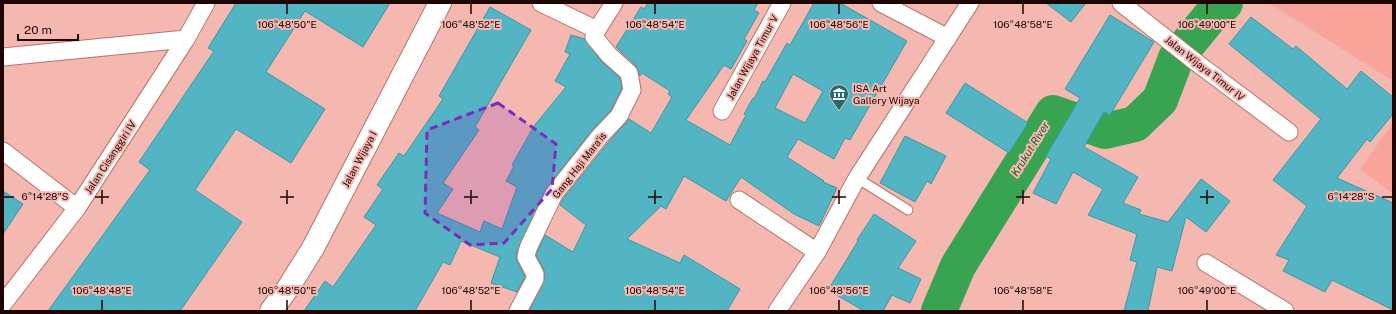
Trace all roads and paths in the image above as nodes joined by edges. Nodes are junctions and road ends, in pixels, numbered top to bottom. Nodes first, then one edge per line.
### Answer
1 (206, 3) edge
2 (440, 3) edge
3 (541, 3) edge
4 (614, 3) edge
5 (782, 3) edge
6 (881, 3) edge
7 (970, 3) edge
8 (1121, 3) edge
9 (596, 30) junction
10 (948, 38) junction
11 (186, 39) junction
12 (3, 56) edge
13 (722, 111) dead end
14 (1289, 132) dead end
15 (3, 151) edge
16 (857, 178) junction
17 (739, 200) dead end
18 (77, 208) junction
19 (908, 210) dead end
20 (817, 252) junction
21 (1206, 263) dead end
22 (3, 304) edge
23 (271, 311) edge
24 (518, 311) edge
25 (777, 311) edge
26 (1285, 311) edge

1 - 11 street, Jalan Cisanggiri IV
2 - 23 main road, Jalan Wijaya I
3 - 9 street
4 - 9 street
5 - 13 street, Jalan Wijaya Timur V
6 - 10 street
7 - 10 street
8 - 14 street, Jalan Wijaya Timur IV
9 - 24 street, Gang Haji Mara'is
10 - 16 street
11 - 12 street
11 - 18 street, Jalan Cisanggiri IV
15 - 18 street
16 - 19 lane
16 - 20 street
17 - 20 street
18 - 22 street, Jalan Cisanggiri IV
20 - 25 street
21 - 26 street

